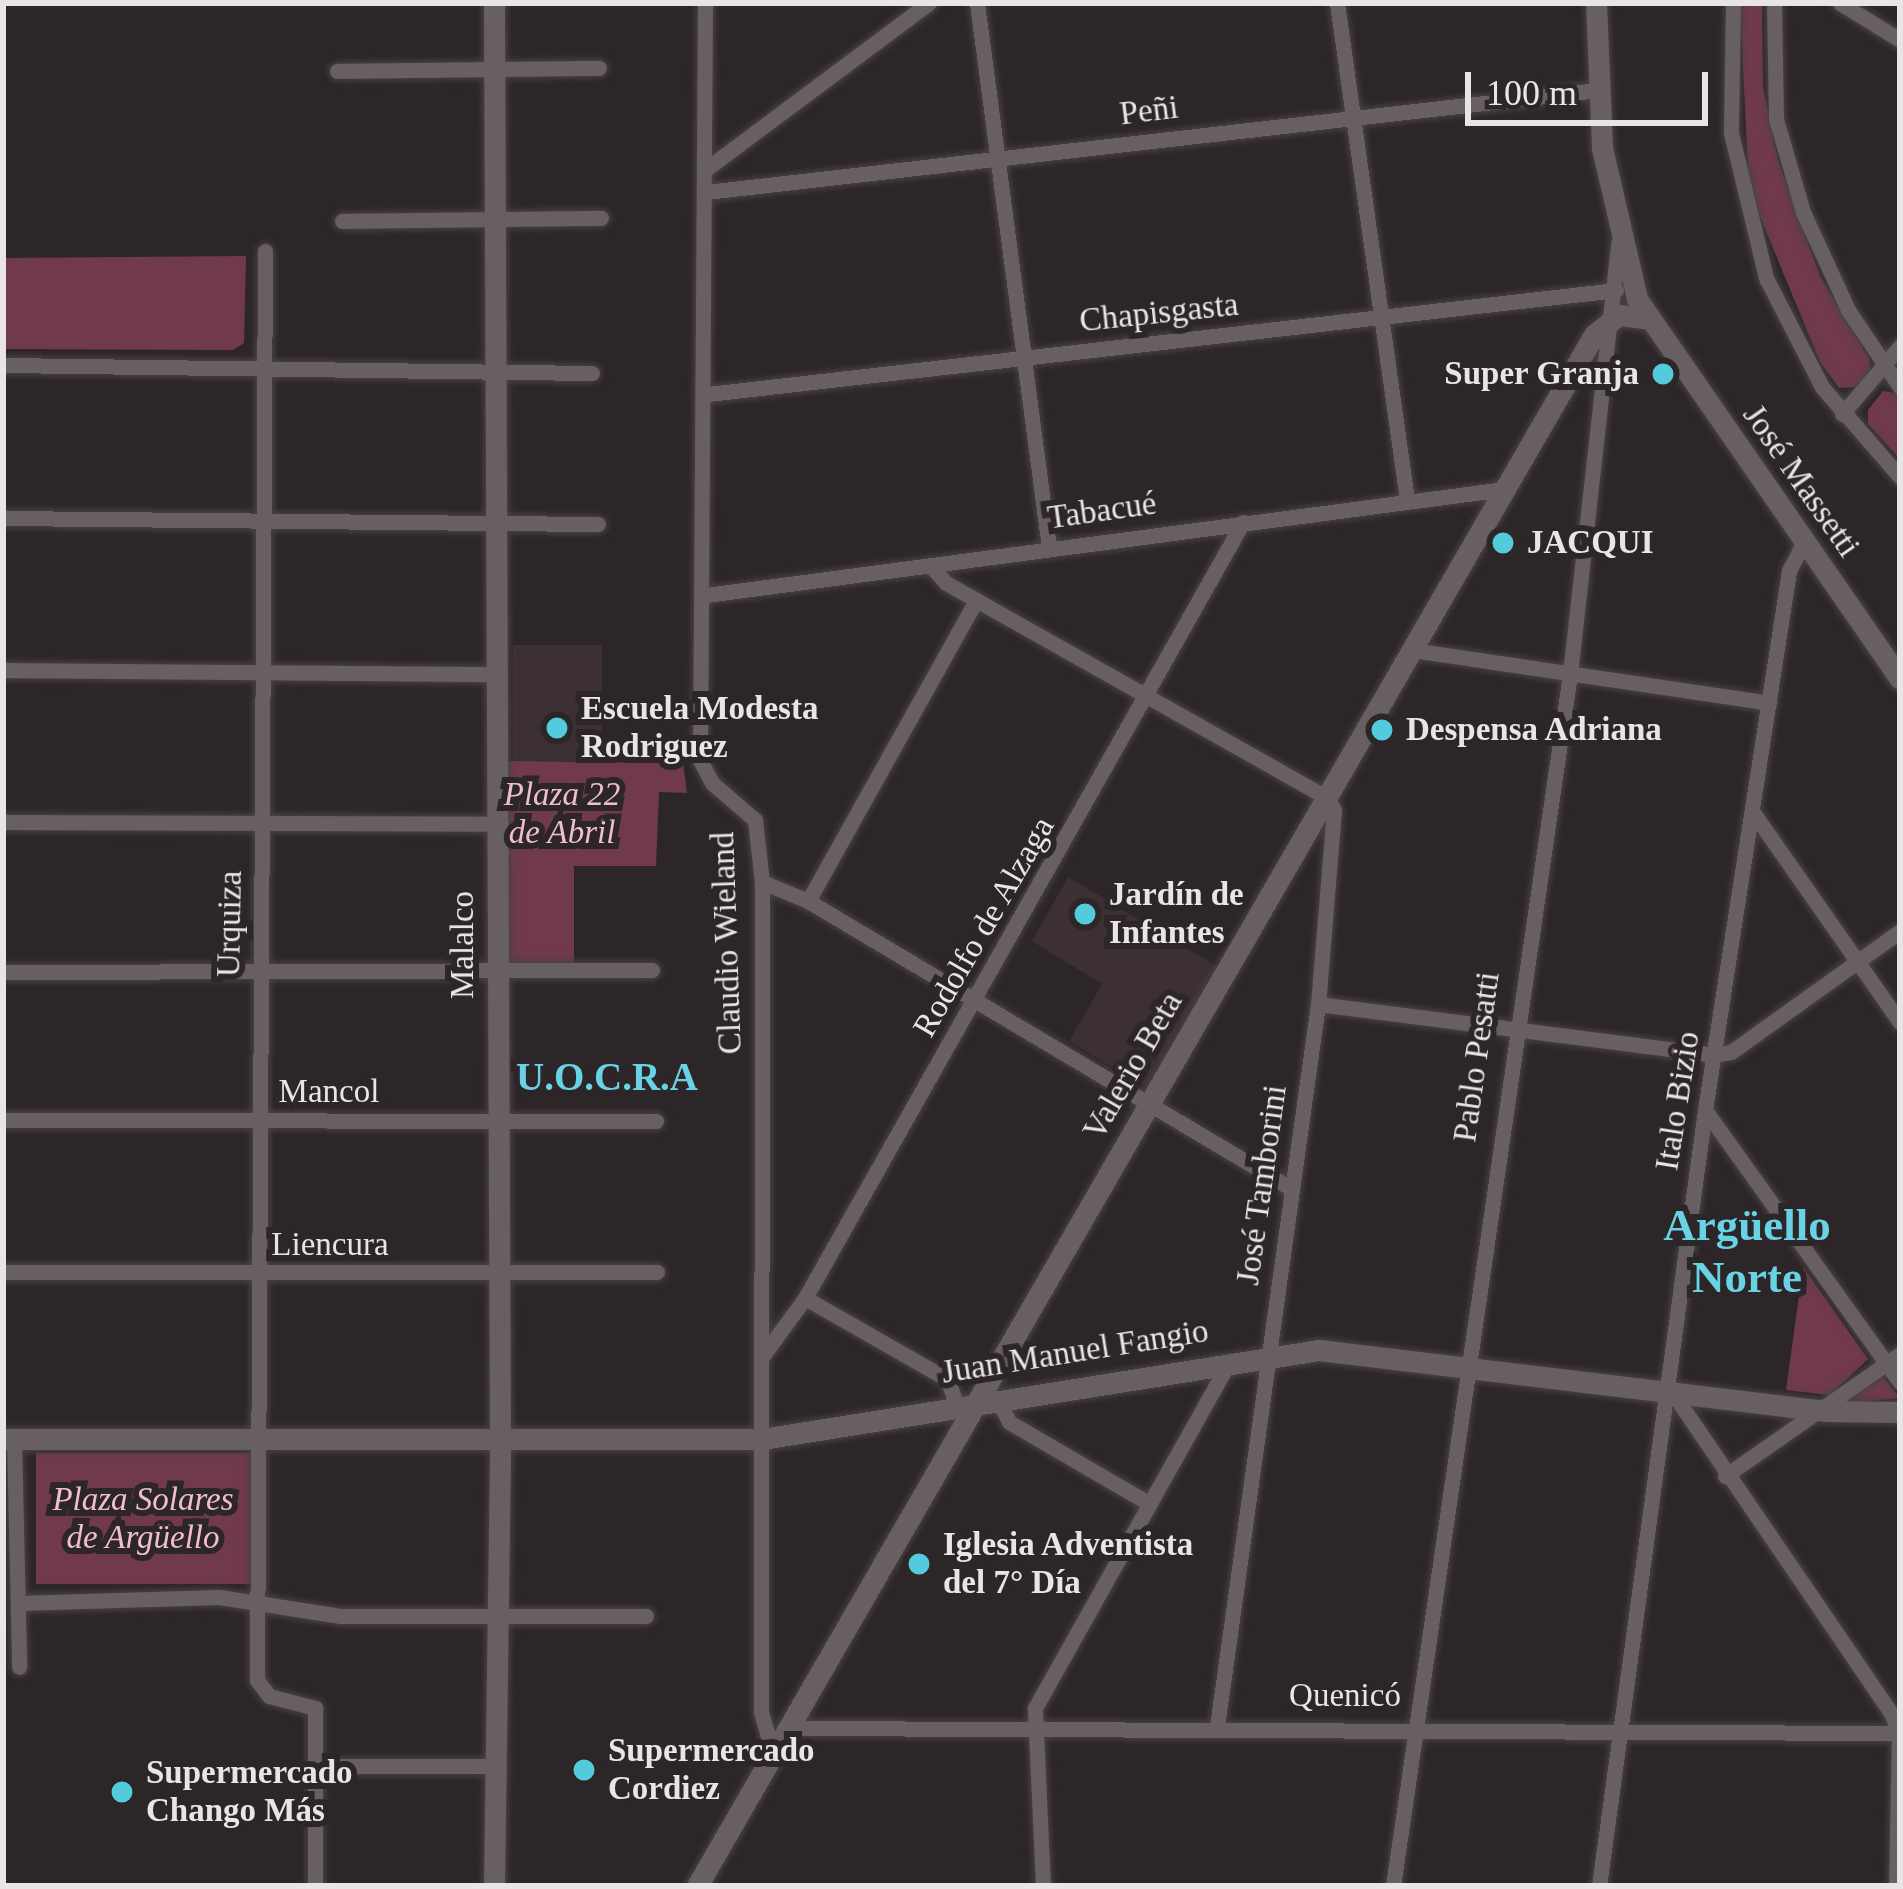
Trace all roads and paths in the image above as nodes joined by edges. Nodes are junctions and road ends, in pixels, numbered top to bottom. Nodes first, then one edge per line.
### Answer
1 (494, 3) edge
2 (706, 3) edge
3 (929, 3) edge
4 (977, 3) edge
5 (1337, 3) edge
6 (1596, 3) edge
7 (1733, 3) edge
8 (1774, 3) edge
9 (1840, 3) edge
10 (1900, 40) edge
11 (598, 68) dead end
12 (337, 71) dead end
13 (492, 72) junction
14 (1599, 90) junction
15 (1355, 117) junction
16 (997, 158) junction
17 (706, 169) junction
18 (706, 192) junction
19 (602, 218) dead end
20 (492, 219) junction
21 (342, 220) dead end
22 (1618, 237) junction
23 (265, 250) dead end
24 (1616, 290) junction
25 (1614, 317) junction
26 (1382, 319) junction
27 (1650, 319) junction
28 (1900, 346) edge
29 (1024, 358) junction
30 (3, 365) edge
31 (265, 366) junction
32 (1885, 369) junction
33 (495, 370) junction
34 (592, 373) dead end
35 (1900, 387) edge
36 (708, 394) junction
37 (1842, 414) junction
38 (1900, 478) edge
39 (1505, 489) junction
40 (1407, 500) junction
41 (3, 518) edge
42 (264, 521) junction
43 (496, 521) junction
44 (1243, 522) junction
45 (598, 524) dead end
46 (1803, 543) junction
47 (1049, 548) junction
48 (931, 566) junction
49 (706, 595) junction
50 (976, 600) junction
51 (1412, 650) junction
52 (3, 670) edge
53 (263, 673) junction
54 (495, 674) junction
55 (1570, 674) junction
56 (1900, 679) edge
57 (1150, 698) junction
58 (1769, 703) junction
59 (1326, 796) junction
60 (1752, 812) junction
61 (3, 822) edge
62 (262, 822) junction
63 (496, 824) junction
64 (762, 881) junction
65 (808, 901) junction
66 (1900, 932) edge
67 (1858, 962) junction
68 (652, 970) dead end
69 (3, 972) edge
70 (260, 973) junction
71 (496, 974) junction
72 (976, 1000) junction
73 (1318, 1004) junction
74 (1900, 1022) edge
75 (1514, 1030) junction
76 (1715, 1055) junction
77 (1150, 1103) junction
78 (1706, 1110) junction
79 (3, 1120) edge
80 (498, 1121) junction
81 (656, 1121) dead end
82 (258, 1122) junction
83 (1292, 1189) junction
84 (657, 1272) dead end
85 (3, 1273) edge
86 (498, 1274) junction
87 (257, 1276) junction
88 (805, 1298) junction
89 (764, 1354) junction
90 (1267, 1354) junction
91 (1893, 1359) edge
92 (1230, 1361) junction
93 (1466, 1365) junction
94 (1900, 1382) edge
95 (1669, 1386) junction
96 (977, 1401) junction
97 (1825, 1411) junction
98 (1900, 1412) edge
99 (8, 1439) edge
100 (762, 1439) junction
101 (500, 1440) junction
102 (259, 1442) junction
103 (1725, 1476) junction
104 (1150, 1504) junction
105 (259, 1599) junction
106 (18, 1603) junction
107 (496, 1615) junction
108 (646, 1616) dead end
109 (19, 1667) dead end
110 (1030, 1726) junction
111 (1217, 1726) junction
112 (1413, 1726) junction
113 (1617, 1727) junction
114 (792, 1728) junction
115 (1899, 1733) edge
116 (774, 1757) junction
117 (316, 1766) junction
118 (492, 1766) junction
119 (1899, 1780) edge
120 (315, 1886) edge
121 (494, 1886) edge
122 (697, 1886) edge
123 (1043, 1886) edge
124 (1394, 1886) edge
125 (1599, 1886) edge
126 (1896, 1886) edge

1 - 13 main road, Malalco
2 - 17 street, Claudio Wieland
3 - 17 street
4 - 16 street
5 - 15 street
6 - 14 main road, Pablo Pesatti
7 - 37 street
8 - 32 street
9 - 10 street
11 - 13 street
12 - 13 street
13 - 20 main road, Malalco
14 - 15 street, Peñi
14 - 22 main road, Pablo Pesatti
15 - 16 street, Peñi
15 - 26 street
16 - 18 street, Peñi
16 - 29 street
17 - 18 street, Claudio Wieland
18 - 36 street, Claudio Wieland
19 - 20 street
20 - 21 street
20 - 33 main road, Malalco
22 - 24 street, Pablo Pesatti
22 - 27 main road, Pablo Pesatti
23 - 31 street, Urquiza
24 - 25 street, Pablo Pesatti
24 - 26 street, Chapisgasta
25 - 27 main road
25 - 39 main road, Valerio Beta
25 - 55 street, Pablo Pesatti
26 - 29 street, Chapisgasta
26 - 40 street
27 - 46 main road, José Massetti
28 - 32 street
29 - 36 street, Chapisgasta
29 - 47 street
30 - 31 street
31 - 33 street
31 - 42 street, Urquiza
32 - 35 street
32 - 37 street
33 - 34 street
33 - 43 main road, Malalco
36 - 49 street, Claudio Wieland
37 - 38 street
39 - 40 street, Tabacué
39 - 51 main road, Valerio Beta
40 - 44 street, Tabacué
41 - 42 street
42 - 43 street
42 - 53 street, Urquiza
43 - 45 street
43 - 54 main road, Malalco
44 - 47 street, Tabacué
44 - 57 street, Rodolfo de Alzaga
46 - 56 main road, José Massetti
46 - 58 street, Italo Bizio
47 - 48 street, Tabacué
48 - 49 street, Tabacué
48 - 50 street
49 - 64 street, Claudio Wieland
50 - 57 street
50 - 65 street
51 - 55 street
51 - 59 main road, Valerio Beta
52 - 53 street
53 - 54 street
53 - 62 street, Urquiza
54 - 63 main road, Malalco
55 - 58 street
55 - 75 street, Pablo Pesatti
57 - 59 street
57 - 72 street, Rodolfo de Alzaga
58 - 60 street, Italo Bizio
59 - 73 street, José Tamborini
59 - 77 main road, Valerio Beta
60 - 67 street
60 - 76 street, Italo Bizio
61 - 62 street
62 - 63 street
62 - 70 street, Urquiza
63 - 71 main road, Malalco
64 - 65 street
64 - 89 street, Claudio Wieland
65 - 72 street
66 - 67 street
67 - 74 street
67 - 76 street
68 - 71 street
69 - 70 street
70 - 71 street
70 - 82 street, Urquiza
71 - 80 main road, Malalco
72 - 77 street
72 - 88 street, Rodolfo de Alzaga
73 - 75 street
73 - 83 street, José Tamborini
75 - 76 street
75 - 93 street, Pablo Pesatti
76 - 78 street, Italo Bizio
77 - 83 street
77 - 96 main road, Valerio Beta
78 - 91 street
78 - 95 street, Italo Bizio
79 - 82 street, Mancol
80 - 81 street, Mancol
80 - 82 street, Mancol
80 - 86 main road, Malalco
82 - 87 street, Urquiza
83 - 90 street, José Tamborini
84 - 86 street, Liencura
85 - 87 street, Liencura
86 - 87 street, Liencura
86 - 101 main road, Malalco
87 - 102 street, Urquiza
88 - 89 street, Rodolfo de Alzaga
88 - 96 street
89 - 100 street, Claudio Wieland
90 - 92 main road, Juan Manuel Fangio
90 - 93 main road, Juan Manuel Fangio
90 - 111 street, José Tamborini
91 - 94 street
91 - 97 street
92 - 96 main road, Juan Manuel Fangio
92 - 104 street
93 - 95 main road, Juan Manuel Fangio
93 - 112 street, Pablo Pesatti
95 - 97 main road, Juan Manuel Fangio
95 - 103 street
95 - 113 street, Italo Bizio
96 - 100 main road, Juan Manuel Fangio
96 - 104 street
96 - 114 main road, Valerio Beta
97 - 98 main road, Juan Manuel Fangio
97 - 103 street
99 - 102 main road, Juan Manuel Fangio
99 - 106 street
100 - 101 main road, Juan Manuel Fangio
100 - 116 street, Claudio Wieland
101 - 102 main road, Juan Manuel Fangio
101 - 107 main road, Malalco
102 - 105 street, Urquiza
103 - 115 street
104 - 110 street
105 - 106 street
105 - 107 street
105 - 117 street, Urquiza
106 - 109 street
107 - 108 street
107 - 118 main road, Malalco
110 - 111 street, Quenicó
110 - 114 street, Quenicó
110 - 123 street
111 - 112 street, Quenicó
112 - 113 street, Quenicó
112 - 124 street, Pablo Pesatti
113 - 115 street, Quenicó
113 - 125 street, Italo Bizio
114 - 116 main road, Valerio Beta
115 - 119 street
116 - 122 main road, Valerio Beta
117 - 118 street
117 - 120 street
118 - 121 main road, Malalco
119 - 126 street

